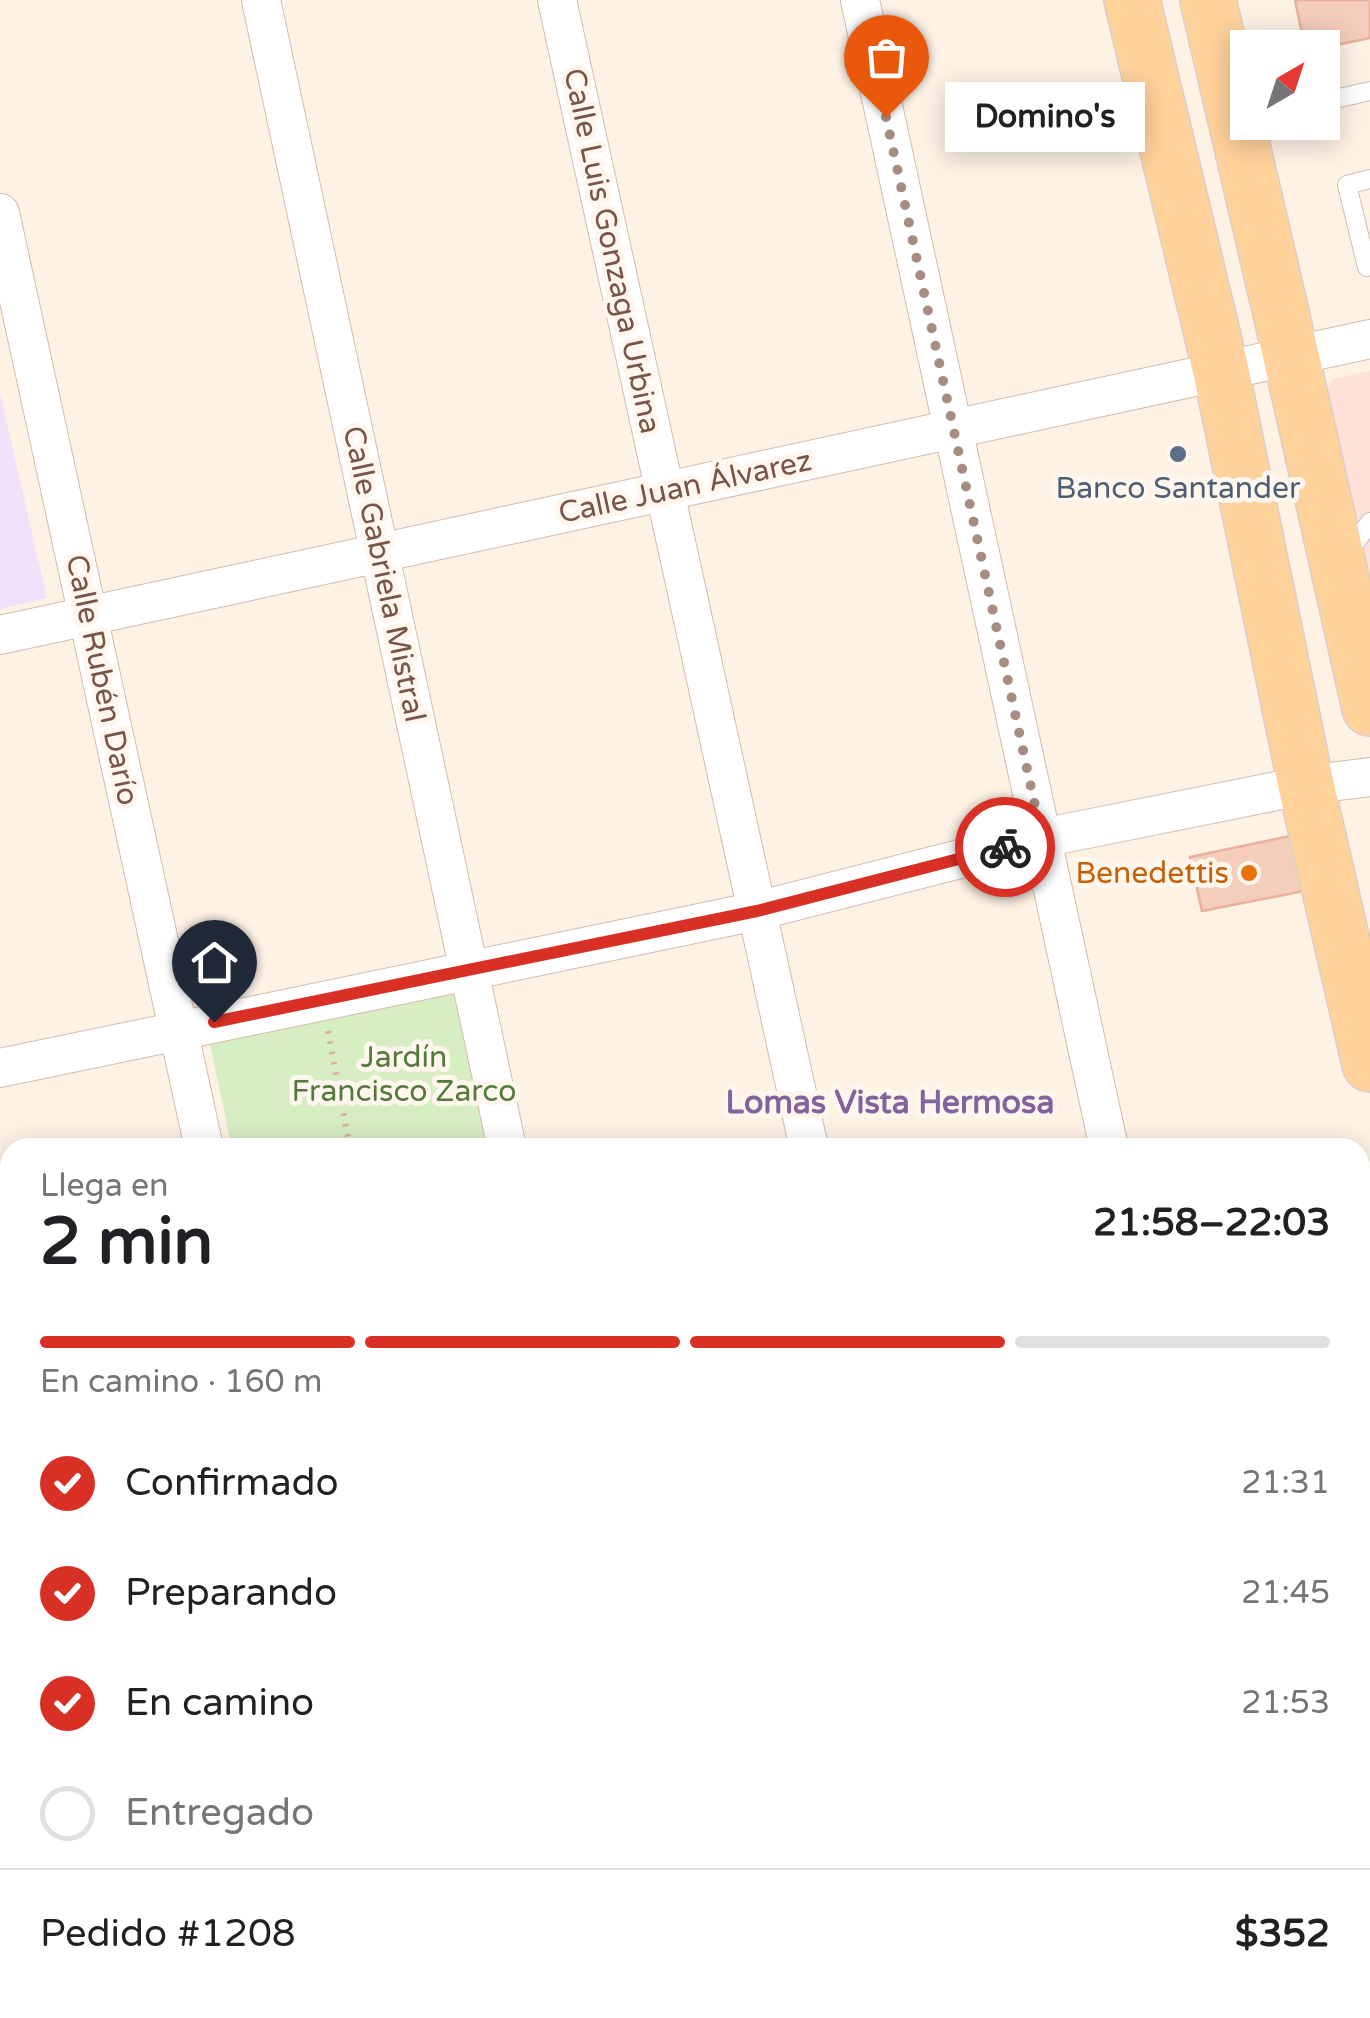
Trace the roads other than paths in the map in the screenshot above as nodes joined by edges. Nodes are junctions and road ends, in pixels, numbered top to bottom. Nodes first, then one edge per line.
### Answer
1 (261, 0) edge
2 (557, 0) edge
3 (860, 0) edge
4 (1132, 0) edge
5 (1208, 0) edge
6 (1230, 81) edge
7 (1370, 91) edge
8 (1340, 98) edge
9 (1245, 140) edge
10 (1370, 179) edge
11 (0, 212) edge
12 (1370, 266) edge
13 (1370, 339) edge
14 (1291, 356) junction
15 (1221, 371) junction
16 (953, 429) junction
17 (665, 491) junction
18 (1370, 522) edge
19 (380, 553) junction
20 (1338, 566) junction
21 (88, 616) junction
22 (0, 635) edge
23 (1370, 708) edge
24 (1370, 777) edge
25 (1306, 786) junction
26 (1042, 838) junction
27 (757, 911) junction
28 (469, 969) junction
29 (178, 1030) junction
30 (1370, 1064) edge
31 (0, 1068) edge
32 (202, 1138) edge
33 (505, 1138) edge
34 (807, 1138) edge
35 (1107, 1138) edge

1 - 19 street, Calle Gabriela Mistral
2 - 17 street, Calle Luis Gonzaga Urbina
3 - 16 street
4 - 15 main road
5 - 6 main road
7 - 8 lane
9 - 14 main road
10 - 12 lane
11 - 21 street, Calle Rubén Darío
13 - 14 street, Calle Juan Álvarez
14 - 15 street, Calle Juan Álvarez
14 - 20 main road
15 - 16 street, Calle Juan Álvarez
15 - 25 main road
16 - 17 street, Calle Juan Álvarez
16 - 26 street
17 - 19 street, Calle Juan Álvarez
17 - 27 street, Calle Luis Gonzaga Urbina
18 - 20 lane
19 - 21 street, Calle Juan Álvarez
19 - 28 street, Calle Gabriela Mistral
20 - 23 main road
21 - 22 street, Calle Juan Álvarez
21 - 29 street, Calle Rubén Darío
24 - 25 street
25 - 26 street
25 - 30 main road
26 - 27 street
26 - 35 street
27 - 28 street
27 - 34 street, Calle Luis Gonzaga Urbina
28 - 29 street
28 - 33 street, Calle Gabriela Mistral
29 - 31 street
29 - 32 street, Calle Rubén Darío

